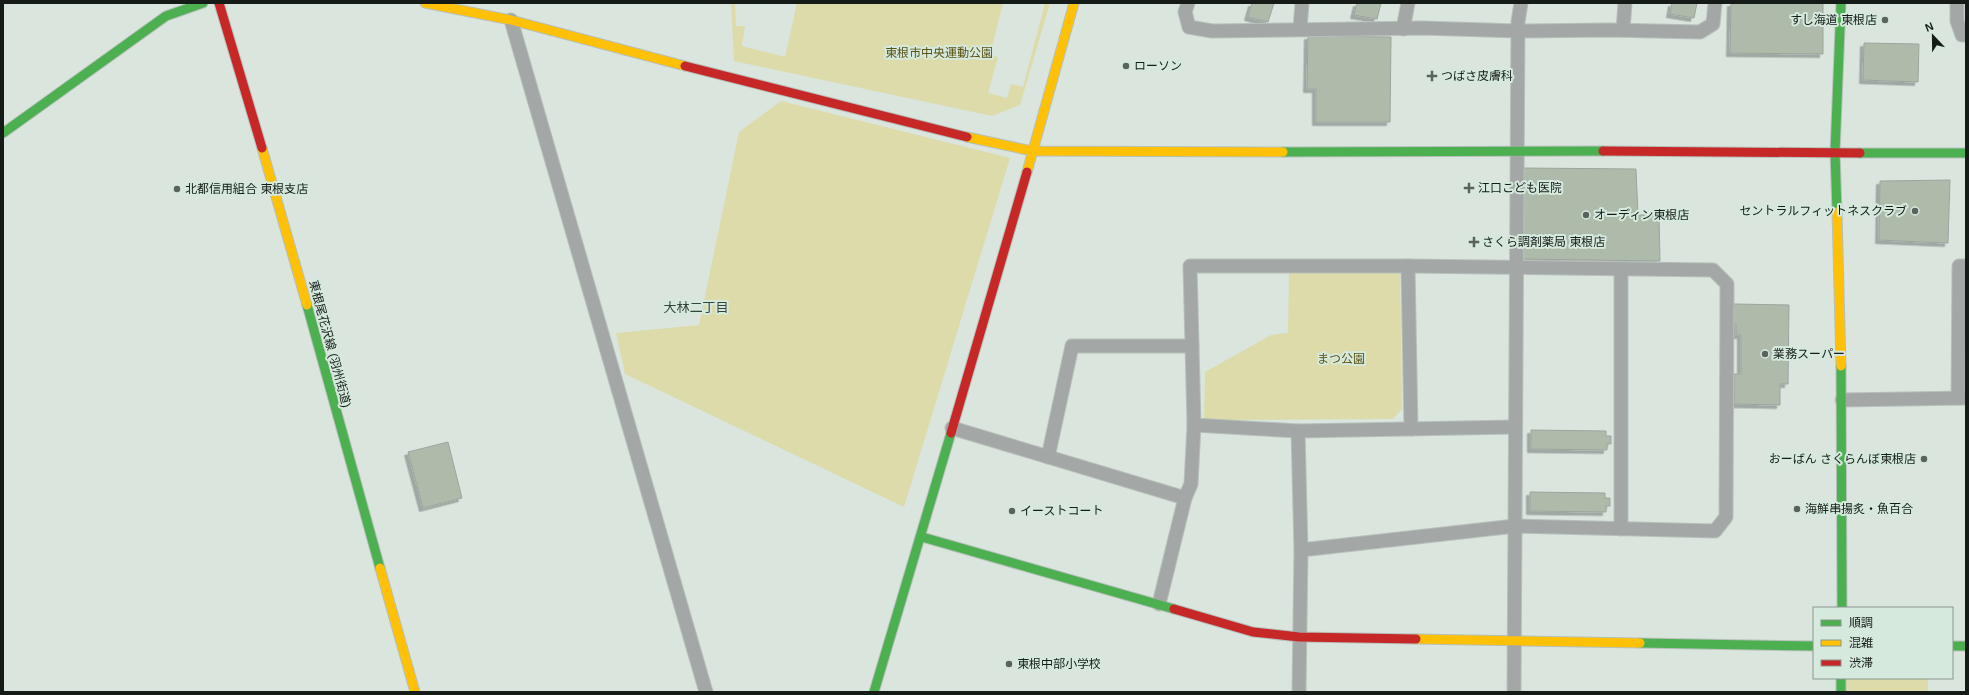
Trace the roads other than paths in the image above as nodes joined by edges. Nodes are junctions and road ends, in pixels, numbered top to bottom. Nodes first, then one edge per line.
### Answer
1 (203, 3) edge
2 (219, 3) edge
3 (425, 3) edge
4 (1074, 3) edge
5 (1188, 3) edge
6 (1302, 3) edge
7 (1408, 3) edge
8 (1521, 3) edge
9 (1625, 3) edge
10 (1715, 3) edge
11 (1840, 3) edge
12 (1957, 3) edge
13 (511, 20) junction
14 (1300, 29) junction
15 (1403, 29) junction
16 (1623, 30) junction
17 (1518, 31) junction
18 (1966, 35) edge
19 (3, 133) edge
20 (1032, 151) junction
21 (1517, 151) junction
22 (1835, 152) junction
23 (1966, 153) edge
24 (1408, 266) junction
25 (1966, 266) edge
26 (1516, 268) junction
27 (1621, 269) junction
28 (1192, 346) junction
29 (1962, 398) edge
30 (1842, 400) junction
31 (1194, 425) junction
32 (1515, 426) junction
33 (952, 428) junction
34 (1411, 429) junction
35 (1298, 431) junction
36 (1048, 457) junction
37 (1185, 498) junction
38 (1515, 526) junction
39 (1621, 529) junction
40 (922, 537) junction
41 (1301, 550) junction
42 (1159, 604) junction
43 (1842, 607) edge
44 (1299, 637) junction
45 (1514, 640) junction
46 (1813, 646) edge
47 (1953, 646) edge
48 (1966, 646) edge
49 (1841, 679) edge
50 (415, 692) edge
51 (706, 692) edge
52 (874, 692) edge
53 (1299, 692) edge
54 (1514, 692) edge
55 (1841, 692) edge

1 - 19 street
2 - 50 street, 東根尾花沢線 (羽州街道)
3 - 13 street
4 - 20 street
5 - 14 street
6 - 14 street
7 - 15 street
8 - 17 street
9 - 16 street
10 - 16 street
11 - 22 street
12 - 18 street
13 - 20 street
13 - 51 street
14 - 15 street
15 - 17 street
16 - 17 street
17 - 21 street
20 - 21 street
20 - 33 street
21 - 22 street
21 - 26 street
22 - 23 street
22 - 30 street
24 - 26 street
24 - 28 street
24 - 34 street
25 - 29 street
26 - 27 street
26 - 32 street
27 - 39 street
27 - 39 street
28 - 31 street
28 - 36 street
29 - 30 street
30 - 43 street
31 - 35 street
31 - 37 street
32 - 34 street
32 - 38 street
33 - 36 street
33 - 40 street
34 - 35 street
35 - 41 street
36 - 37 street
37 - 42 street
38 - 39 street
38 - 41 street
38 - 45 street
40 - 42 street
40 - 52 street
41 - 44 street
42 - 44 street
44 - 45 street
44 - 53 street
45 - 46 street
45 - 54 street
47 - 48 street
49 - 55 street

